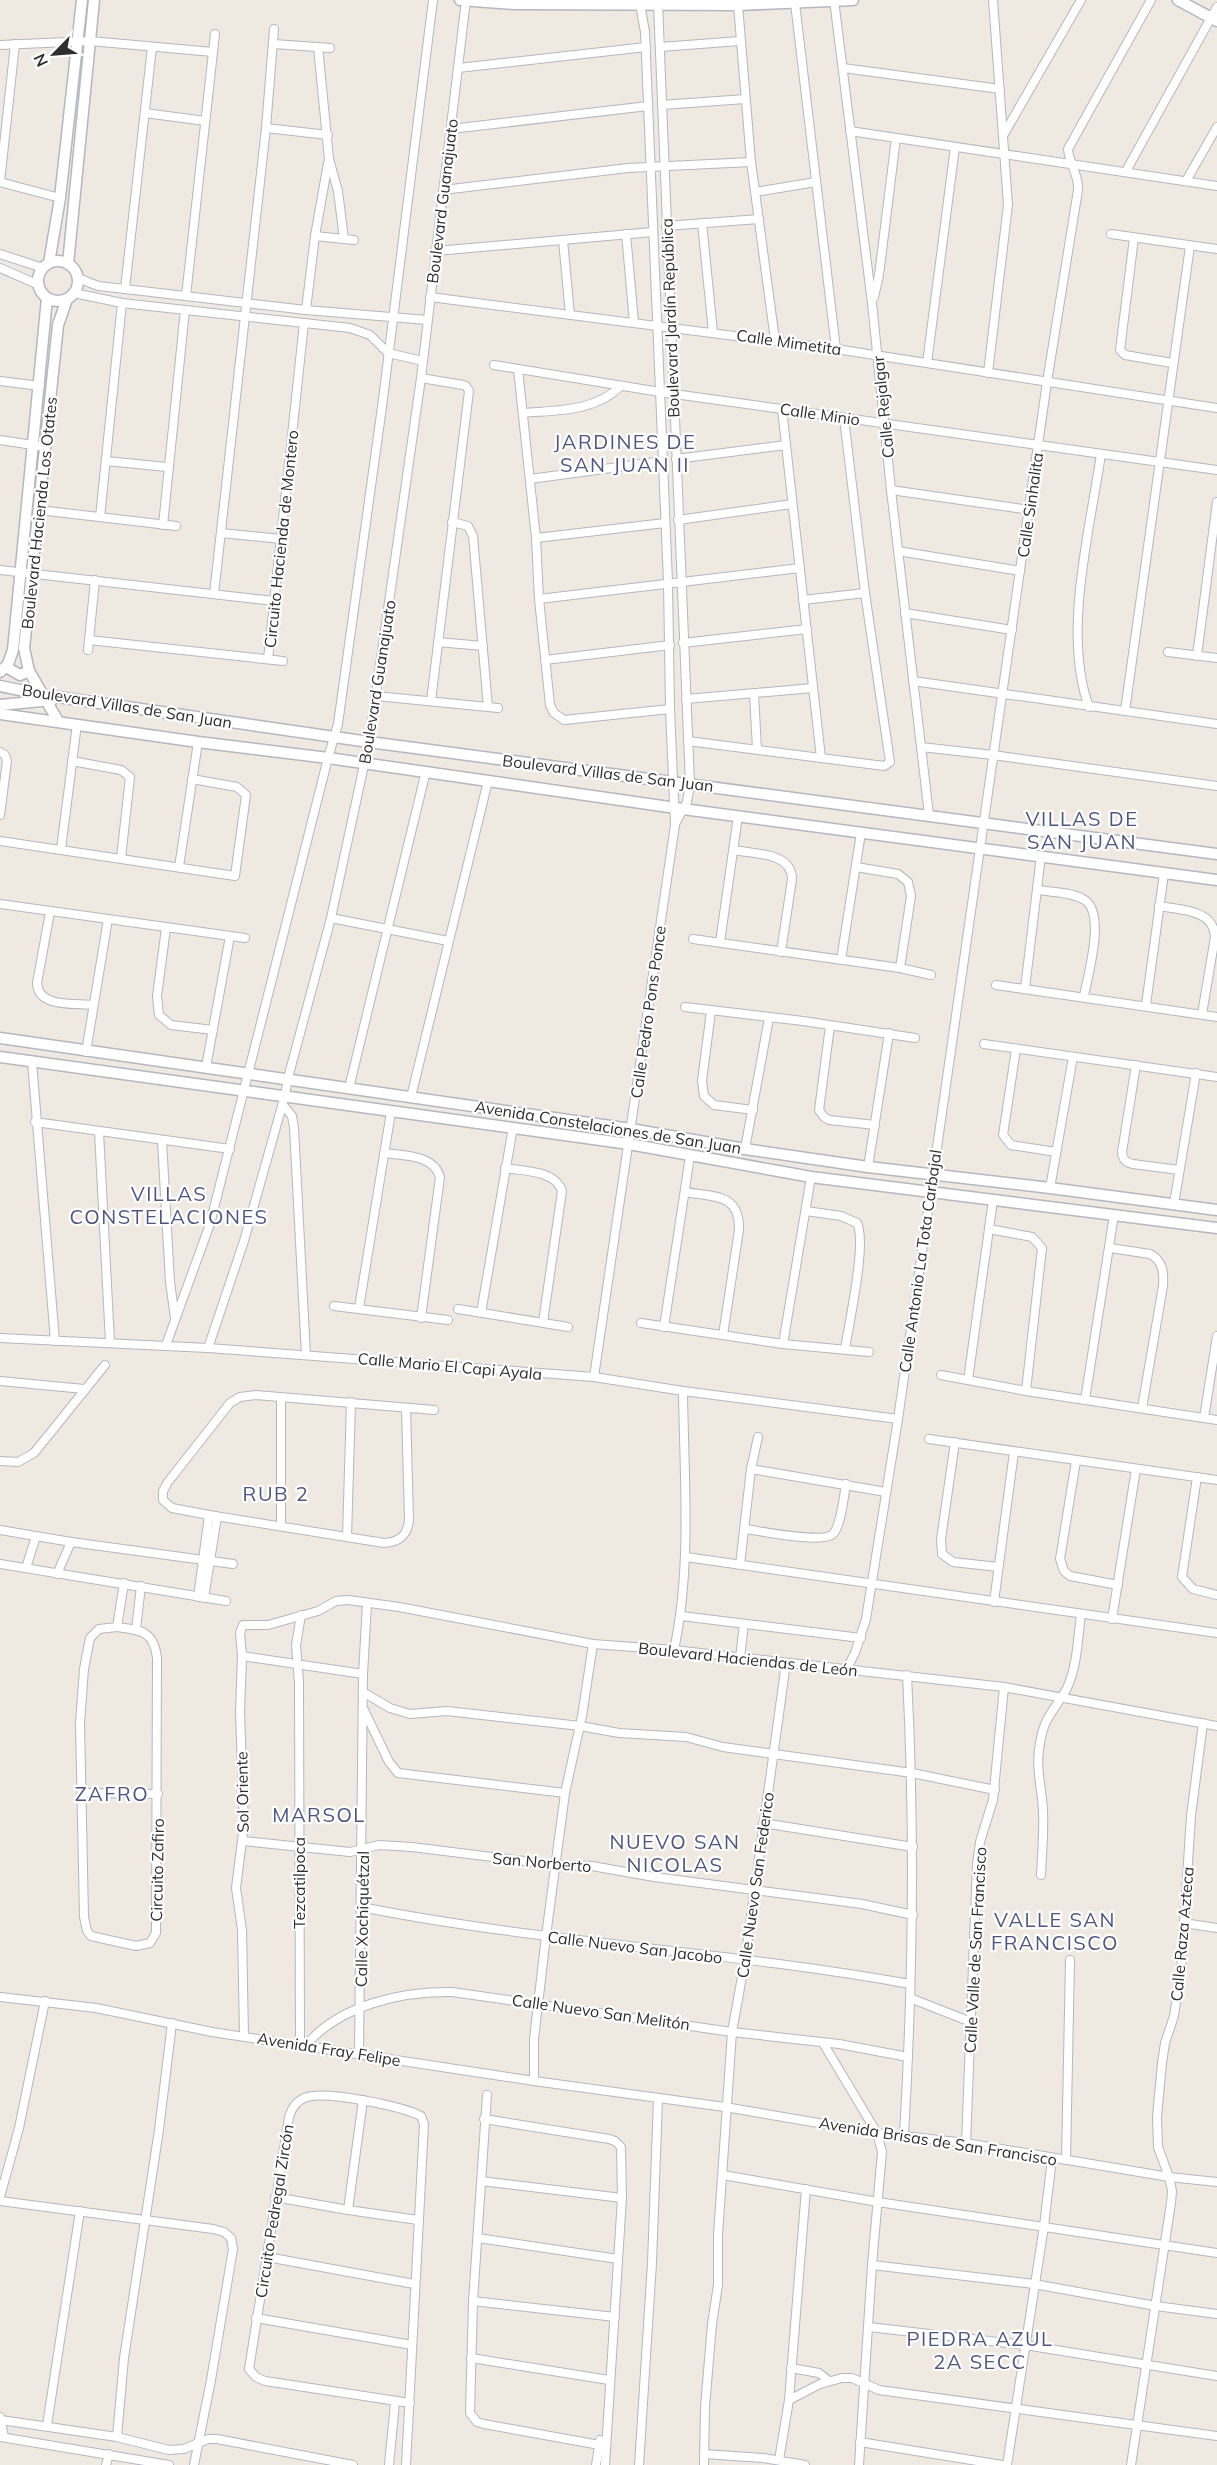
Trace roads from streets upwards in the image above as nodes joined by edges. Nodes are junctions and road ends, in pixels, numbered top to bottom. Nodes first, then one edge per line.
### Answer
1 (82, 0) edge
2 (94, 0) edge
3 (433, 0) edge
4 (460, 0) edge
5 (466, 0) edge
6 (853, 0) edge
7 (993, 0) edge
8 (1081, 0) edge
9 (1152, 0) edge
10 (1178, 0) edge
11 (834, 1) edge
12 (795, 3) junction
13 (640, 4) junction
14 (658, 4) junction
15 (738, 5) junction
16 (1217, 7) edge
17 (1214, 19) edge
18 (274, 29) dead end
19 (215, 34) dead end
20 (77, 40) junction
21 (90, 41) junction
22 (740, 41) junction
23 (15, 44) junction
24 (274, 44) junction
25 (0, 45) edge
26 (152, 47) junction
27 (318, 47) junction
28 (646, 47) junction
29 (660, 47) junction
30 (330, 48) dead end
31 (213, 52) junction
32 (458, 68) junction
33 (843, 68) junction
34 (1000, 89) junction
35 (745, 99) junction
36 (662, 105) junction
37 (648, 106) junction
38 (145, 113) junction
39 (4, 118) edge
40 (205, 121) junction
41 (1217, 127) edge
42 (266, 128) junction
43 (451, 129) junction
44 (850, 131) junction
45 (328, 135) junction
46 (1004, 136) junction
47 (896, 138) junction
48 (955, 147) junction
49 (1005, 153) junction
50 (329, 159) junction
51 (751, 162) junction
52 (1070, 162) junction
53 (663, 165) junction
54 (650, 166) junction
55 (1126, 171) junction
56 (1186, 181) junction
57 (0, 182) edge
58 (816, 182) junction
59 (1217, 186) edge
60 (443, 190) junction
61 (755, 192) junction
62 (60, 198) junction
63 (759, 219) junction
64 (702, 223) junction
65 (666, 226) junction
66 (653, 232) junction
67 (626, 234) junction
68 (1111, 234) dead end
69 (315, 236) junction
70 (1134, 238) junction
71 (344, 239) junction
72 (354, 240) dead end
73 (563, 240) junction
74 (1190, 246) junction
75 (1217, 249) edge
76 (436, 251) junction
77 (0, 254) edge
78 (68, 264) junction
79 (46, 266) junction
80 (0, 268) edge
81 (78, 278) junction
82 (39, 285) junction
83 (125, 289) junction
84 (71, 296) junction
85 (186, 296) junction
86 (430, 297) junction
87 (47, 298) junction
88 (122, 303) junction
89 (872, 303) junction
90 (247, 304) junction
91 (185, 310) junction
92 (306, 310) junction
93 (570, 315) junction
94 (245, 316) junction
95 (393, 318) junction
96 (427, 320) junction
97 (634, 322) junction
98 (304, 323) junction
99 (657, 325) junction
100 (670, 326) junction
101 (713, 332) junction
102 (775, 340) junction
103 (836, 349) junction
104 (388, 353) junction
105 (877, 355) junction
106 (423, 361) junction
107 (927, 363) junction
108 (1172, 363) junction
109 (494, 365) dead end
110 (518, 369) junction
111 (988, 373) junction
112 (421, 378) junction
113 (0, 381) edge
114 (1047, 382) junction
115 (40, 386) junction
116 (621, 386) junction
117 (660, 392) junction
118 (673, 394) junction
119 (1169, 401) junction
120 (782, 408) junction
121 (1217, 408) edge
122 (523, 413) junction
123 (844, 418) junction
124 (885, 423) junction
125 (0, 440) edge
126 (1039, 444) junction
127 (34, 445) junction
128 (786, 445) junction
129 (46, 447) junction
130 (1101, 454) junction
131 (676, 459) junction
132 (106, 461) junction
133 (663, 461) junction
134 (1161, 462) junction
135 (167, 467) junction
136 (1217, 470) edge
137 (530, 479) junction
138 (891, 490) junction
139 (1217, 502) edge
140 (792, 504) junction
141 (39, 510) junction
142 (1030, 510) junction
143 (99, 517) junction
144 (678, 520) junction
145 (452, 522) junction
146 (665, 523) junction
147 (163, 525) junction
148 (176, 526) dead end
149 (221, 533) junction
150 (537, 538) junction
151 (281, 539) junction
152 (898, 551) junction
153 (800, 567) junction
154 (0, 570) edge
155 (20, 572) junction
156 (1020, 572) junction
157 (32, 573) junction
158 (95, 580) junction
159 (681, 581) junction
160 (668, 582) junction
161 (864, 593) junction
162 (214, 594) junction
163 (539, 599) junction
164 (803, 600) junction
165 (274, 601) junction
166 (905, 613) junction
167 (807, 629) junction
168 (1012, 630) junction
169 (89, 640) junction
170 (438, 642) junction
171 (683, 644) junction
172 (670, 645) junction
173 (483, 646) junction
174 (88, 650) dead end
175 (1168, 652) dead end
176 (1197, 656) junction
177 (1217, 658) edge
178 (268, 659) junction
179 (545, 660) junction
180 (283, 662) dead end
181 (3, 670) edge
182 (29, 671) junction
183 (913, 681) junction
184 (0, 686) edge
185 (813, 688) junction
186 (1003, 693) junction
187 (754, 694) junction
188 (376, 696) junction
189 (46, 698) junction
190 (686, 699) junction
191 (431, 701) junction
192 (0, 705) edge
193 (1089, 706) junction
194 (488, 707) junction
195 (498, 708) dead end
196 (670, 709) junction
197 (1125, 711) junction
198 (0, 714) edge
199 (58, 721) junction
200 (77, 724) junction
201 (1217, 724) edge
202 (334, 736) junction
203 (688, 741) junction
204 (198, 742) junction
205 (369, 742) junction
206 (921, 747) junction
207 (757, 749) junction
208 (0, 752) edge
209 (993, 754) junction
210 (328, 758) junction
211 (821, 758) junction
212 (72, 761) junction
213 (365, 764) junction
214 (426, 771) junction
215 (192, 779) junction
216 (488, 780) junction
217 (673, 782) junction
218 (690, 784) junction
219 (1217, 786) edge
220 (678, 808) junction
221 (0, 815) edge
222 (929, 815) junction
223 (738, 816) junction
224 (984, 823) junction
225 (861, 833) junction
226 (0, 841) edge
227 (61, 849) junction
228 (979, 849) junction
229 (734, 850) junction
230 (1217, 854) edge
231 (1041, 856) junction
232 (121, 858) junction
233 (179, 867) junction
234 (856, 867) junction
235 (1164, 873) junction
236 (1217, 880) edge
237 (1037, 890) junction
238 (0, 904) edge
239 (1159, 906) junction
240 (50, 912) junction
241 (331, 918) junction
242 (108, 919) junction
243 (166, 928) junction
244 (388, 931) junction
245 (230, 936) junction
246 (245, 938) dead end
247 (693, 939) dead end
248 (448, 941) junction
249 (720, 942) junction
250 (781, 952) junction
251 (840, 960) junction
252 (900, 968) junction
253 (931, 975) dead end
254 (996, 985) dead end
255 (1025, 988) junction
256 (1084, 996) junction
257 (93, 1005) junction
258 (1146, 1005) junction
259 (685, 1007) dead end
260 (711, 1011) junction
261 (1202, 1014) junction
262 (769, 1017) junction
263 (1217, 1017) edge
264 (830, 1026) junction
265 (213, 1030) junction
266 (889, 1033) junction
267 (0, 1038) edge
268 (915, 1038) dead end
269 (984, 1044) dead end
270 (1016, 1049) junction
271 (86, 1052) junction
272 (0, 1057) edge
273 (1073, 1057) junction
274 (32, 1062) junction
275 (1136, 1065) junction
276 (206, 1068) junction
277 (1196, 1073) junction
278 (250, 1074) junction
279 (1217, 1077) edge
280 (288, 1078) junction
281 (349, 1088) junction
282 (244, 1090) junction
283 (411, 1097) junction
284 (284, 1100) junction
285 (753, 1110) junction
286 (391, 1112) junction
287 (35, 1122) junction
288 (875, 1125) junction
289 (513, 1127) junction
290 (631, 1129) junction
291 (99, 1132) junction
292 (162, 1140) junction
293 (629, 1144) junction
294 (230, 1149) junction
295 (745, 1149) junction
296 (1056, 1152) junction
297 (384, 1153) junction
298 (690, 1156) junction
299 (868, 1167) junction
300 (505, 1168) junction
301 (1179, 1170) junction
302 (932, 1174) junction
303 (811, 1177) junction
304 (1050, 1188) junction
305 (685, 1192) junction
306 (930, 1192) junction
307 (993, 1200) junction
308 (1174, 1204) junction
309 (1217, 1210) edge
310 (806, 1211) junction
311 (1114, 1215) junction
312 (989, 1228) junction
313 (1217, 1228) edge
314 (1110, 1248) junction
315 (334, 1306) dead end
316 (359, 1308) junction
317 (458, 1309) dead end
318 (481, 1312) junction
319 (421, 1318) junction
320 (175, 1320) junction
321 (448, 1320) dead end
322 (543, 1322) junction
323 (641, 1323) dead end
324 (664, 1327) junction
325 (568, 1328) dead end
326 (723, 1335) junction
327 (1217, 1336) edge
328 (0, 1338) edge
329 (55, 1341) junction
330 (110, 1342) junction
331 (783, 1344) junction
332 (166, 1345) junction
333 (208, 1348) junction
334 (845, 1349) junction
335 (869, 1353) dead end
336 (306, 1355) junction
337 (105, 1365) dead end
338 (941, 1375) dead end
339 (594, 1377) junction
340 (968, 1380) junction
341 (0, 1381) edge
342 (84, 1389) junction
343 (683, 1391) junction
344 (1026, 1391) junction
345 (281, 1398) junction
346 (1085, 1400) junction
347 (351, 1402) junction
348 (406, 1408) junction
349 (1142, 1408) junction
350 (434, 1410) dead end
351 (1204, 1418) junction
352 (898, 1419) junction
353 (1217, 1420) edge
354 (758, 1437) dead end
355 (929, 1439) dead end
356 (955, 1442) junction
357 (1014, 1452) junction
358 (0, 1461) edge
359 (1076, 1461) junction
360 (751, 1469) junction
361 (1136, 1469) junction
362 (1197, 1477) junction
363 (1217, 1480) edge
364 (846, 1484) junction
365 (886, 1492) junction
366 (213, 1516) junction
367 (281, 1526) junction
368 (745, 1529) junction
369 (0, 1530) edge
370 (36, 1536) junction
371 (347, 1537) junction
372 (71, 1542) junction
373 (686, 1557) junction
374 (206, 1559) junction
375 (0, 1564) edge
376 (233, 1564) dead end
377 (740, 1565) junction
378 (998, 1567) junction
379 (26, 1568) junction
380 (57, 1574) junction
381 (124, 1583) junction
382 (872, 1585) junction
383 (1118, 1585) junction
384 (141, 1586) junction
385 (1217, 1595) edge
386 (201, 1597) junction
387 (226, 1601) dead end
388 (994, 1602) junction
389 (367, 1604) junction
390 (1081, 1614) junction
391 (301, 1615) junction
392 (681, 1616) junction
393 (1112, 1619) junction
394 (283, 1621) joint
395 (744, 1624) junction
396 (117, 1627) junction
397 (136, 1629) junction
398 (1217, 1633) edge
399 (861, 1638) junction
400 (593, 1644) junction
401 (674, 1650) junction
402 (242, 1656) junction
403 (740, 1658) junction
404 (298, 1663) junction
405 (786, 1663) junction
406 (846, 1670) junction
407 (363, 1674) junction
408 (907, 1675) junction
409 (1004, 1687) junction
410 (363, 1692) junction
411 (1061, 1696) junction
412 (363, 1709) junction
413 (1203, 1723) junction
414 (580, 1726) junction
415 (1217, 1726) edge
416 (775, 1755) junction
417 (912, 1773) junction
418 (995, 1790) junction
419 (82, 1793) junction
420 (565, 1793) junction
421 (158, 1794) junction
422 (763, 1823) junction
423 (243, 1841) junction
424 (913, 1847) junction
425 (299, 1848) junction
426 (363, 1848) junction
427 (557, 1864) junction
428 (1041, 1875) dead end
429 (754, 1890) junction
430 (361, 1907) junction
431 (913, 1915) junction
432 (1184, 1923) junction
433 (1217, 1928) edge
434 (546, 1936) junction
435 (745, 1960) junction
436 (1070, 1960) dead end
437 (910, 1984) junction
438 (0, 1997) edge
439 (910, 1998) junction
440 (45, 2001) junction
441 (538, 2003) junction
442 (360, 2007) junction
443 (971, 2022) junction
444 (172, 2023) junction
445 (732, 2032) junction
446 (244, 2036) junction
447 (823, 2043) junction
448 (303, 2044) junction
449 (359, 2054) junction
450 (908, 2057) junction
451 (534, 2081) junction
452 (487, 2095) dead end
453 (658, 2098) junction
454 (363, 2100) junction
455 (725, 2107) junction
456 (484, 2119) junction
457 (877, 2133) junction
458 (904, 2135) junction
459 (966, 2143) junction
460 (1052, 2158) junction
461 (1066, 2160) junction
462 (723, 2175) junction
463 (1169, 2177) junction
464 (481, 2181) junction
465 (1217, 2182) edge
466 (806, 2189) junction
467 (275, 2197) junction
468 (622, 2198) junction
469 (0, 2199) edge
470 (878, 2202) junction
471 (348, 2210) junction
472 (80, 2211) junction
473 (418, 2220) junction
474 (144, 2222) junction
475 (1044, 2226) junction
476 (478, 2238) junction
477 (1164, 2244) junction
478 (1217, 2253) edge
479 (267, 2257) junction
480 (618, 2259) junction
481 (872, 2265) junction
482 (414, 2284) junction
483 (1034, 2284) junction
484 (473, 2301) junction
485 (1156, 2306) junction
486 (1217, 2314) edge
487 (615, 2317) junction
488 (256, 2318) junction
489 (868, 2327) junction
490 (412, 2345) junction
491 (1025, 2345) junction
492 (471, 2358) junction
493 (1145, 2366) junction
494 (792, 2368) junction
495 (1217, 2376) edge
496 (609, 2380) junction
497 (829, 2381) junction
498 (865, 2385) junction
499 (789, 2400) junction
500 (395, 2403) junction
501 (410, 2403) junction
502 (1016, 2408) junction
503 (1, 2418) edge
504 (47, 2425) junction
505 (1136, 2425) junction
506 (1217, 2436) edge
507 (2, 2437) edge
508 (117, 2438) junction
509 (198, 2442) junction
510 (861, 2442) junction
511 (601, 2445) junction
512 (109, 2454) junction
513 (704, 2454) junction
514 (778, 2460) junction
515 (106, 2465) edge
516 (169, 2465) edge
517 (194, 2465) edge
518 (353, 2465) edge
519 (389, 2465) edge
520 (406, 2465) edge
521 (596, 2465) edge
522 (605, 2465) edge
523 (639, 2465) edge
524 (704, 2465) edge
525 (806, 2465) edge
526 (859, 2465) edge
527 (1002, 2465) edge
528 (1007, 2465) edge
529 (1131, 2465) edge

1 - 20 street
2 - 21 street
3 - 95 street, Boulevard Guanajuato
4 - 5 street
5 - 13 street
5 - 32 street, Boulevard Guanajuato
6 - 11 street
7 - 34 street
8 - 46 street
9 - 52 street
10 - 17 street
11 - 12 street
11 - 33 street, Calle Rejalgar
12 - 15 street
12 - 58 street
13 - 14 street
13 - 28 street, Boulevard Jardín República
14 - 15 street
14 - 29 street, Boulevard Jardín República
15 - 22 street
16 - 17 street
17 - 55 street
18 - 24 street
19 - 31 street
20 - 21 street
20 - 23 street
20 - 62 street
21 - 26 street
21 - 78 street
22 - 29 street
22 - 35 street
23 - 25 street
23 - 39 street
24 - 27 street
24 - 42 street
26 - 31 street
26 - 38 street
27 - 30 street
27 - 45 street
28 - 32 street
28 - 37 street, Boulevard Jardín República
29 - 36 street, Boulevard Jardín República
31 - 40 street
32 - 43 street, Boulevard Guanajuato
33 - 34 street
33 - 44 street, Calle Rejalgar
34 - 46 street
35 - 36 street
35 - 51 street
36 - 53 street, Boulevard Jardín República
37 - 43 street
37 - 54 street, Boulevard Jardín República
38 - 40 street
38 - 83 street
39 - 57 street
40 - 85 street
41 - 56 street
42 - 45 street
42 - 90 street
43 - 60 street, Boulevard Guanajuato
44 - 47 street
44 - 89 street, Calle Rejalgar
45 - 50 street
46 - 49 street
47 - 48 street
47 - 89 street
48 - 49 street
48 - 107 street
49 - 52 street
49 - 111 street
50 - 69 street
50 - 71 street
51 - 53 street
51 - 61 street
52 - 55 street
52 - 114 street, Calle Sinhalita
53 - 54 street
53 - 65 street, Boulevard Jardín República
54 - 60 street
54 - 66 street, Boulevard Jardín República
55 - 56 street
56 - 59 street
57 - 62 street
58 - 61 street
58 - 103 street
60 - 76 street, Boulevard Guanajuato
61 - 63 street
62 - 79 street
63 - 64 street
63 - 102 street
64 - 65 street
64 - 101 street
65 - 100 street, Boulevard Jardín República
66 - 67 street
66 - 99 street, Boulevard Jardín República
67 - 73 street
67 - 97 street
68 - 70 street
69 - 71 street
69 - 92 street
70 - 74 street
70 - 108 street
71 - 72 street
73 - 76 street
73 - 93 street
74 - 75 street
74 - 108 street
76 - 86 street, Boulevard Guanajuato
77 - 79 street
78 - 79 street
78 - 81 street
79 - 82 street
80 - 82 street
81 - 83 street
81 - 84 street
82 - 87 street
83 - 85 street
84 - 87 street
84 - 88 street
84 - 129 street, Boulevard Hacienda Los Otates
85 - 90 street
86 - 93 street, Calle Mimetita
86 - 96 street, Boulevard Guanajuato
87 - 115 street, Boulevard Hacienda Los Otates
88 - 91 street
88 - 132 street
89 - 105 street, Calle Rejalgar
90 - 92 street
90 - 94 street
91 - 94 street
91 - 135 street
92 - 95 street
93 - 97 street, Calle Mimetita
94 - 98 street
94 - 149 street
95 - 96 street
95 - 104 street, Boulevard Guanajuato
96 - 106 street, Boulevard Guanajuato
97 - 99 street, Calle Mimetita
98 - 104 street
98 - 151 street, Circuito Hacienda de Montero
99 - 100 street, Calle Mimetita
99 - 117 street, Boulevard Jardín República
100 - 101 street, Calle Mimetita
100 - 118 street, Boulevard Jardín República
101 - 102 street, Calle Mimetita
102 - 103 street, Calle Mimetita
103 - 105 street, Calle Mimetita
104 - 106 street
104 - 202 street, Boulevard Guanajuato
105 - 107 street, Calle Mimetita
105 - 124 street, Calle Rejalgar
106 - 112 street, Boulevard Guanajuato
107 - 111 street, Calle Mimetita
108 - 119 street
109 - 110 street, Calle Minio
110 - 116 street, Calle Minio
110 - 122 street
111 - 114 street, Calle Mimetita
112 - 145 street
112 - 188 street, Boulevard Guanajuato
113 - 115 street
114 - 119 street, Calle Mimetita
114 - 126 street, Calle Sinhalita
115 - 127 street, Boulevard Hacienda Los Otates
116 - 117 street, Calle Minio
116 - 122 street
117 - 118 street, Calle Minio
117 - 133 street, Boulevard Jardín República
118 - 120 street, Calle Minio
118 - 131 street, Boulevard Jardín República
119 - 121 street, Calle Mimetita
119 - 134 street
120 - 123 street, Calle Minio
120 - 128 street
122 - 137 street
123 - 124 street, Calle Minio
123 - 161 street
124 - 126 street, Calle Minio
124 - 138 street, Calle Rejalgar
125 - 127 street
126 - 130 street, Calle Minio
126 - 142 street, Calle Sinhalita
127 - 129 street
127 - 155 street, Boulevard Hacienda Los Otates
128 - 131 street
128 - 140 street
129 - 141 street, Boulevard Hacienda Los Otates
130 - 134 street, Calle Minio
130 - 193 street
131 - 144 street, Boulevard Jardín República
132 - 135 street
132 - 143 street
133 - 137 street
133 - 146 street, Boulevard Jardín República
134 - 136 street, Calle Minio
134 - 197 street
135 - 147 street
137 - 150 street
138 - 142 street
138 - 152 street, Calle Rejalgar
139 - 176 street
140 - 144 street
140 - 153 street
141 - 143 street
141 - 157 street, Boulevard Hacienda Los Otates
142 - 156 street, Calle Sinhalita
143 - 147 street
144 - 159 street, Boulevard Jardín República
145 - 170 street
145 - 173 street
146 - 150 street
146 - 160 street, Boulevard Jardín República
147 - 148 street
149 - 151 street
149 - 162 street
150 - 163 street
151 - 165 street, Circuito Hacienda de Montero
152 - 156 street
152 - 166 street, Calle Rejalgar
153 - 159 street
153 - 164 street
154 - 155 street
155 - 157 street
155 - 181 street, Boulevard Hacienda Los Otates
156 - 168 street, Calle Sinhalita
157 - 158 street
157 - 182 street, Boulevard Hacienda Los Otates
158 - 162 street
158 - 169 street
159 - 160 street
159 - 171 street, Boulevard Jardín República
160 - 163 street
160 - 172 street, Boulevard Jardín República
161 - 164 street
161 - 211 street
162 - 165 street
163 - 179 street
164 - 167 street
165 - 178 street, Circuito Hacienda de Montero
166 - 168 street
166 - 183 street, Calle Rejalgar
167 - 171 street
167 - 185 street
168 - 186 street, Calle Sinhalita
169 - 174 street
169 - 178 street, Circuito Hacienda de Montero
170 - 173 street
170 - 191 street
171 - 190 street, Boulevard Jardín República
172 - 179 street
172 - 196 street, Boulevard Jardín República
173 - 194 street
175 - 176 street
176 - 177 street
178 - 180 street
179 - 196 street
181 - 182 street
182 - 189 street, Boulevard Hacienda Los Otates
183 - 186 street
183 - 206 street, Calle Rejalgar
184 - 189 street, Boulevard Villas de San Juan
185 - 187 street
185 - 211 street
186 - 193 street
186 - 209 street, Calle Sinhalita
187 - 190 street
187 - 207 street
188 - 191 street
188 - 205 street, Boulevard Guanajuato
189 - 192 street
189 - 199 street, Boulevard Hacienda Los Otates
189 - 202 street, Boulevard Villas de San Juan
190 - 203 street, Boulevard Jardín República
191 - 194 street
193 - 197 street
194 - 195 street
196 - 217 street, Boulevard Jardín República
197 - 201 street
198 - 199 street, Boulevard Villas de San Juan
199 - 200 street, Boulevard Villas de San Juan
200 - 204 street, Boulevard Villas de San Juan
200 - 212 street
202 - 205 street, Boulevard Villas de San Juan
202 - 210 street, Boulevard Guanajuato
203 - 207 street
203 - 218 street, Boulevard Jardín República
204 - 210 street, Boulevard Villas de San Juan
204 - 215 street
205 - 213 street, Boulevard Guanajuato
205 - 217 street, Boulevard Villas de San Juan
206 - 209 street
206 - 222 street, Calle Rejalgar
207 - 211 street
208 - 221 street
209 - 219 street
209 - 224 street, Calle Sinhalita
210 - 213 street, Boulevard Villas de San Juan
210 - 278 street, Boulevard Guanajuato
212 - 227 street
212 - 232 street
213 - 214 street, Boulevard Villas de San Juan
213 - 241 street, Boulevard Guanajuato
214 - 216 street, Boulevard Villas de San Juan
214 - 244 street
215 - 233 street
215 - 233 street
216 - 220 street, Boulevard Villas de San Juan
216 - 248 street
217 - 218 street, Boulevard Villas de San Juan
217 - 220 street, Boulevard Jardín República
218 - 220 street, Boulevard Jardín República
218 - 222 street, Boulevard Villas de San Juan
220 - 223 street, Boulevard Villas de San Juan
220 - 290 street, Calle Pedro Pons Ponce
222 - 224 street, Boulevard Villas de San Juan
223 - 225 street, Boulevard Villas de San Juan
223 - 229 street
224 - 228 street, Calle Sinhalita
224 - 230 street, Boulevard Villas de San Juan
225 - 228 street, Boulevard Villas de San Juan
225 - 234 street
226 - 227 street
227 - 232 street
228 - 231 street, Boulevard Villas de San Juan
228 - 302 street, Calle Antonio La Tota Carbajal
229 - 249 street
229 - 250 street
231 - 235 street, Boulevard Villas de San Juan
231 - 237 street
232 - 233 street
234 - 251 street
234 - 252 street
235 - 236 street, Boulevard Villas de San Juan
235 - 239 street
237 - 255 street
237 - 256 street
238 - 240 street
239 - 258 street
239 - 261 street
240 - 242 street
240 - 257 street
241 - 244 street
241 - 280 street, Boulevard Guanajuato
242 - 243 street
242 - 257 street
243 - 245 street
243 - 265 street
244 - 248 street
244 - 281 street
245 - 246 street
245 - 265 street
247 - 249 street
248 - 283 street
249 - 250 street
250 - 251 street
251 - 252 street
252 - 253 street
254 - 255 street
255 - 256 street
256 - 258 street
257 - 271 street
258 - 261 street
259 - 260 street
260 - 262 street
260 - 285 street
261 - 263 street
262 - 264 street
262 - 285 street
264 - 266 street
264 - 288 street
265 - 276 street
266 - 268 street
266 - 288 street
267 - 271 street, Avenida Constelaciones de San Juan
269 - 270 street
270 - 273 street
270 - 296 street
271 - 276 street, Avenida Constelaciones de San Juan
272 - 274 street, Avenida Constelaciones de San Juan
273 - 275 street
273 - 296 street
274 - 282 street, Avenida Constelaciones de San Juan
274 - 287 street
275 - 277 street
275 - 301 street
276 - 278 street, Avenida Constelaciones de San Juan
277 - 279 street
277 - 301 street
278 - 280 street, Avenida Constelaciones de San Juan
278 - 282 street, Boulevard Guanajuato
280 - 281 street, Avenida Constelaciones de San Juan
280 - 284 street, Boulevard Guanajuato
281 - 283 street, Avenida Constelaciones de San Juan
282 - 284 street, Avenida Constelaciones de San Juan
282 - 294 street, Boulevard Guanajuato
283 - 290 street, Avenida Constelaciones de San Juan
284 - 286 street, Avenida Constelaciones de San Juan
284 - 333 street, Boulevard Guanajuato
284 - 336 street
285 - 295 street
286 - 289 street, Avenida Constelaciones de San Juan
286 - 297 street
287 - 291 street
287 - 329 street
288 - 299 street
289 - 293 street, Avenida Constelaciones de San Juan
289 - 300 street
290 - 293 street, Calle Pedro Pons Ponce
290 - 295 street, Avenida Constelaciones de San Juan
291 - 292 street
291 - 330 street
292 - 294 street
292 - 320 street
293 - 298 street, Avenida Constelaciones de San Juan
293 - 339 street, Calle Pedro Pons Ponce
294 - 320 street, Boulevard Guanajuato
295 - 299 street, Avenida Constelaciones de San Juan
296 - 304 street
297 - 316 street
297 - 319 street
298 - 303 street, Avenida Constelaciones de San Juan
298 - 305 street
299 - 302 street, Avenida Constelaciones de San Juan
300 - 318 street
300 - 322 street
301 - 308 street
302 - 304 street, Avenida Constelaciones de San Juan
302 - 306 street, Calle Antonio La Tota Carbajal
303 - 306 street, Avenida Constelaciones de San Juan
303 - 310 street
304 - 308 street, Avenida Constelaciones de San Juan
305 - 324 street
305 - 326 street
306 - 307 street, Avenida Constelaciones de San Juan
306 - 352 street, Calle Antonio La Tota Carbajal
307 - 311 street, Avenida Constelaciones de San Juan
307 - 312 street
308 - 309 street, Avenida Constelaciones de San Juan
310 - 331 street
310 - 334 street
311 - 313 street, Avenida Constelaciones de San Juan
311 - 314 street
312 - 340 street
312 - 344 street
314 - 346 street
314 - 349 street
315 - 316 street
316 - 319 street
317 - 318 street
318 - 322 street
319 - 321 street
320 - 332 street, Boulevard Guanajuato
322 - 325 street
323 - 324 street
324 - 326 street
326 - 331 street
327 - 351 street
328 - 329 street, Calle Mario El Capi Ayala
329 - 330 street, Calle Mario El Capi Ayala
330 - 332 street, Calle Mario El Capi Ayala
331 - 334 street
332 - 333 street, Calle Mario El Capi Ayala
333 - 336 street, Calle Mario El Capi Ayala
334 - 335 street
336 - 339 street, Calle Mario El Capi Ayala
337 - 342 street
338 - 340 street
339 - 343 street, Calle Mario El Capi Ayala
340 - 344 street
341 - 342 street
342 - 358 street
343 - 352 street, Calle Mario El Capi Ayala
343 - 373 street
344 - 346 street
345 - 347 street
345 - 366 street
345 - 367 street
346 - 349 street
347 - 348 street
347 - 371 street
348 - 350 street
348 - 371 street
349 - 351 street
351 - 353 street
352 - 365 street, Calle Antonio La Tota Carbajal
354 - 360 street
355 - 356 street
356 - 357 street
356 - 378 street
357 - 359 street
357 - 378 street
359 - 361 street
359 - 383 street
360 - 364 street
360 - 368 street
361 - 362 street
361 - 383 street
362 - 363 street
362 - 385 street
364 - 365 street
364 - 368 street
365 - 382 street, Calle Antonio La Tota Carbajal
366 - 367 street
366 - 374 street
367 - 371 street
368 - 377 street
369 - 370 street
370 - 372 street
370 - 379 street
372 - 374 street
372 - 380 street
373 - 377 street
373 - 392 street
374 - 376 street
374 - 386 street
375 - 379 street
377 - 382 street
378 - 388 street
379 - 380 street
380 - 381 street
381 - 384 street
381 - 396 street
382 - 388 street
382 - 399 street, Calle Antonio La Tota Carbajal
383 - 393 street
384 - 386 street
384 - 397 street
386 - 387 street
388 - 390 street
389 - 391 street, Boulevard Haciendas de León
389 - 400 street, Boulevard Haciendas de León
389 - 407 street, Calle Xochiquétzal
390 - 393 street
390 - 411 street
391 - 394 street, Boulevard Haciendas de León
391 - 404 street, Tezcatilpoca
392 - 395 street
392 - 401 street
393 - 398 street
394 - 402 street, Sol Oriente
395 - 399 street
395 - 403 street
396 - 397 street, Circuito Zafiro
396 - 419 street, Circuito Zafiro
397 - 421 street, Circuito Zafiro
399 - 406 street, Calle Antonio La Tota Carbajal
400 - 401 street, Boulevard Haciendas de León
400 - 414 street
401 - 403 street, Boulevard Haciendas de León
402 - 404 street
402 - 423 street, Sol Oriente
403 - 405 street, Boulevard Haciendas de León
404 - 407 street
404 - 425 street, Tezcatilpoca
405 - 406 street, Boulevard Haciendas de León
405 - 416 street, Calle Nuevo San Federico
406 - 408 street, Boulevard Haciendas de León
407 - 410 street, Calle Xochiquétzal
408 - 409 street, Boulevard Haciendas de León
408 - 417 street
409 - 411 street, Boulevard Haciendas de León
409 - 418 street, Calle Valle de San Francisco
410 - 412 street, Calle Xochiquétzal
410 - 414 street
411 - 413 street, Boulevard Haciendas de León
411 - 428 street
412 - 420 street
412 - 426 street, Calle Xochiquétzal
413 - 415 street, Boulevard Haciendas de León
413 - 432 street, Calle Raza Azteca
414 - 416 street
414 - 420 street
416 - 417 street
416 - 422 street, Calle Nuevo San Federico
417 - 418 street
417 - 424 street
418 - 443 street, Calle Valle de San Francisco
419 - 421 street
419 - 421 street, Circuito Zafiro
420 - 427 street
422 - 424 street
422 - 429 street, Calle Nuevo San Federico
423 - 425 street, San Norberto
423 - 446 street, Sol Oriente
424 - 431 street
425 - 426 street, San Norberto
425 - 448 street, Tezcatilpoca
426 - 427 street, San Norberto
426 - 430 street, Calle Xochiquétzal
427 - 429 street, San Norberto
427 - 434 street
429 - 431 street, San Norberto
429 - 435 street, Calle Nuevo San Federico
430 - 434 street, Calle Nuevo San Jacobo
430 - 442 street, Calle Xochiquétzal
431 - 437 street
432 - 433 street
432 - 463 street, Calle Raza Azteca
434 - 435 street, Calle Nuevo San Jacobo
434 - 441 street
435 - 437 street, Calle Nuevo San Jacobo
435 - 445 street, Calle Nuevo San Federico
436 - 461 street
437 - 439 street
438 - 440 street, Avenida Fray Felipe
439 - 443 street
439 - 450 street
440 - 444 street, Avenida Fray Felipe
440 - 469 street
441 - 442 street, Calle Nuevo San Melitón
441 - 445 street, Calle Nuevo San Melitón
441 - 451 street
442 - 448 street, Calle Nuevo San Melitón
442 - 449 street, Calle Xochiquétzal
443 - 459 street, Calle Valle de San Francisco
444 - 446 street, Avenida Fray Felipe
444 - 474 street
445 - 447 street, Calle Nuevo San Melitón
445 - 455 street, Calle Nuevo San Federico
446 - 448 street, Avenida Fray Felipe
447 - 450 street, Calle Nuevo San Melitón
447 - 457 street
448 - 449 street, Avenida Fray Felipe
449 - 451 street, Avenida Fray Felipe
450 - 458 street
451 - 453 street, Avenida Fray Felipe
452 - 456 street
453 - 455 street, Avenida Brisas de San Francisco
453 - 523 street
454 - 467 street, Circuito Pedregal Zircón
454 - 471 street
454 - 473 street, Circuito Pedregal Zircón
455 - 457 street, Avenida Brisas de San Francisco
455 - 462 street, Calle Nuevo San Federico
456 - 464 street
456 - 468 street
457 - 458 street, Avenida Brisas de San Francisco
457 - 470 street
458 - 459 street, Avenida Brisas de San Francisco
459 - 460 street, Avenida Brisas de San Francisco
460 - 461 street, Avenida Brisas de San Francisco
460 - 475 street
461 - 463 street, Avenida Brisas de San Francisco
462 - 466 street
462 - 513 street, Calle Nuevo San Federico
463 - 465 street, Avenida Brisas de San Francisco
463 - 477 street, Calle Raza Azteca
464 - 468 street
464 - 476 street
466 - 470 street
466 - 494 street
467 - 471 street
467 - 479 street, Circuito Pedregal Zircón
468 - 480 street
469 - 472 street
470 - 475 street
470 - 481 street
471 - 473 street
472 - 474 street
472 - 504 street
473 - 482 street, Circuito Pedregal Zircón
474 - 508 street
474 - 509 street
475 - 477 street
475 - 483 street
476 - 480 street
476 - 484 street
477 - 478 street
477 - 485 street, Calle Raza Azteca
479 - 482 street
479 - 488 street, Circuito Pedregal Zircón
480 - 487 street
481 - 483 street
481 - 489 street
482 - 490 street, Circuito Pedregal Zircón
483 - 485 street
483 - 491 street
484 - 487 street
484 - 492 street
485 - 486 street
485 - 493 street, Calle Raza Azteca
487 - 496 street
488 - 490 street
488 - 500 street, Circuito Pedregal Zircón
489 - 491 street
489 - 498 street
490 - 501 street, Circuito Pedregal Zircón
491 - 493 street
491 - 502 street
492 - 496 street
492 - 511 street
493 - 495 street
493 - 505 street, Calle Raza Azteca
494 - 497 street
494 - 499 street
496 - 511 street
497 - 498 street
497 - 499 street
498 - 502 street
498 - 510 street
499 - 514 street
500 - 501 street, Circuito Pedregal Zircón
500 - 519 street
501 - 520 street, Circuito Pedregal Zircón
502 - 505 street
502 - 528 street
503 - 504 street
503 - 507 street
504 - 508 street
505 - 506 street
505 - 529 street, Calle Raza Azteca
507 - 512 street
508 - 509 street
509 - 517 street
509 - 518 street
510 - 526 street
510 - 527 street
511 - 521 street
511 - 522 street
512 - 515 street
512 - 516 street
513 - 514 street
513 - 524 street, Calle Nuevo San Federico
514 - 525 street

